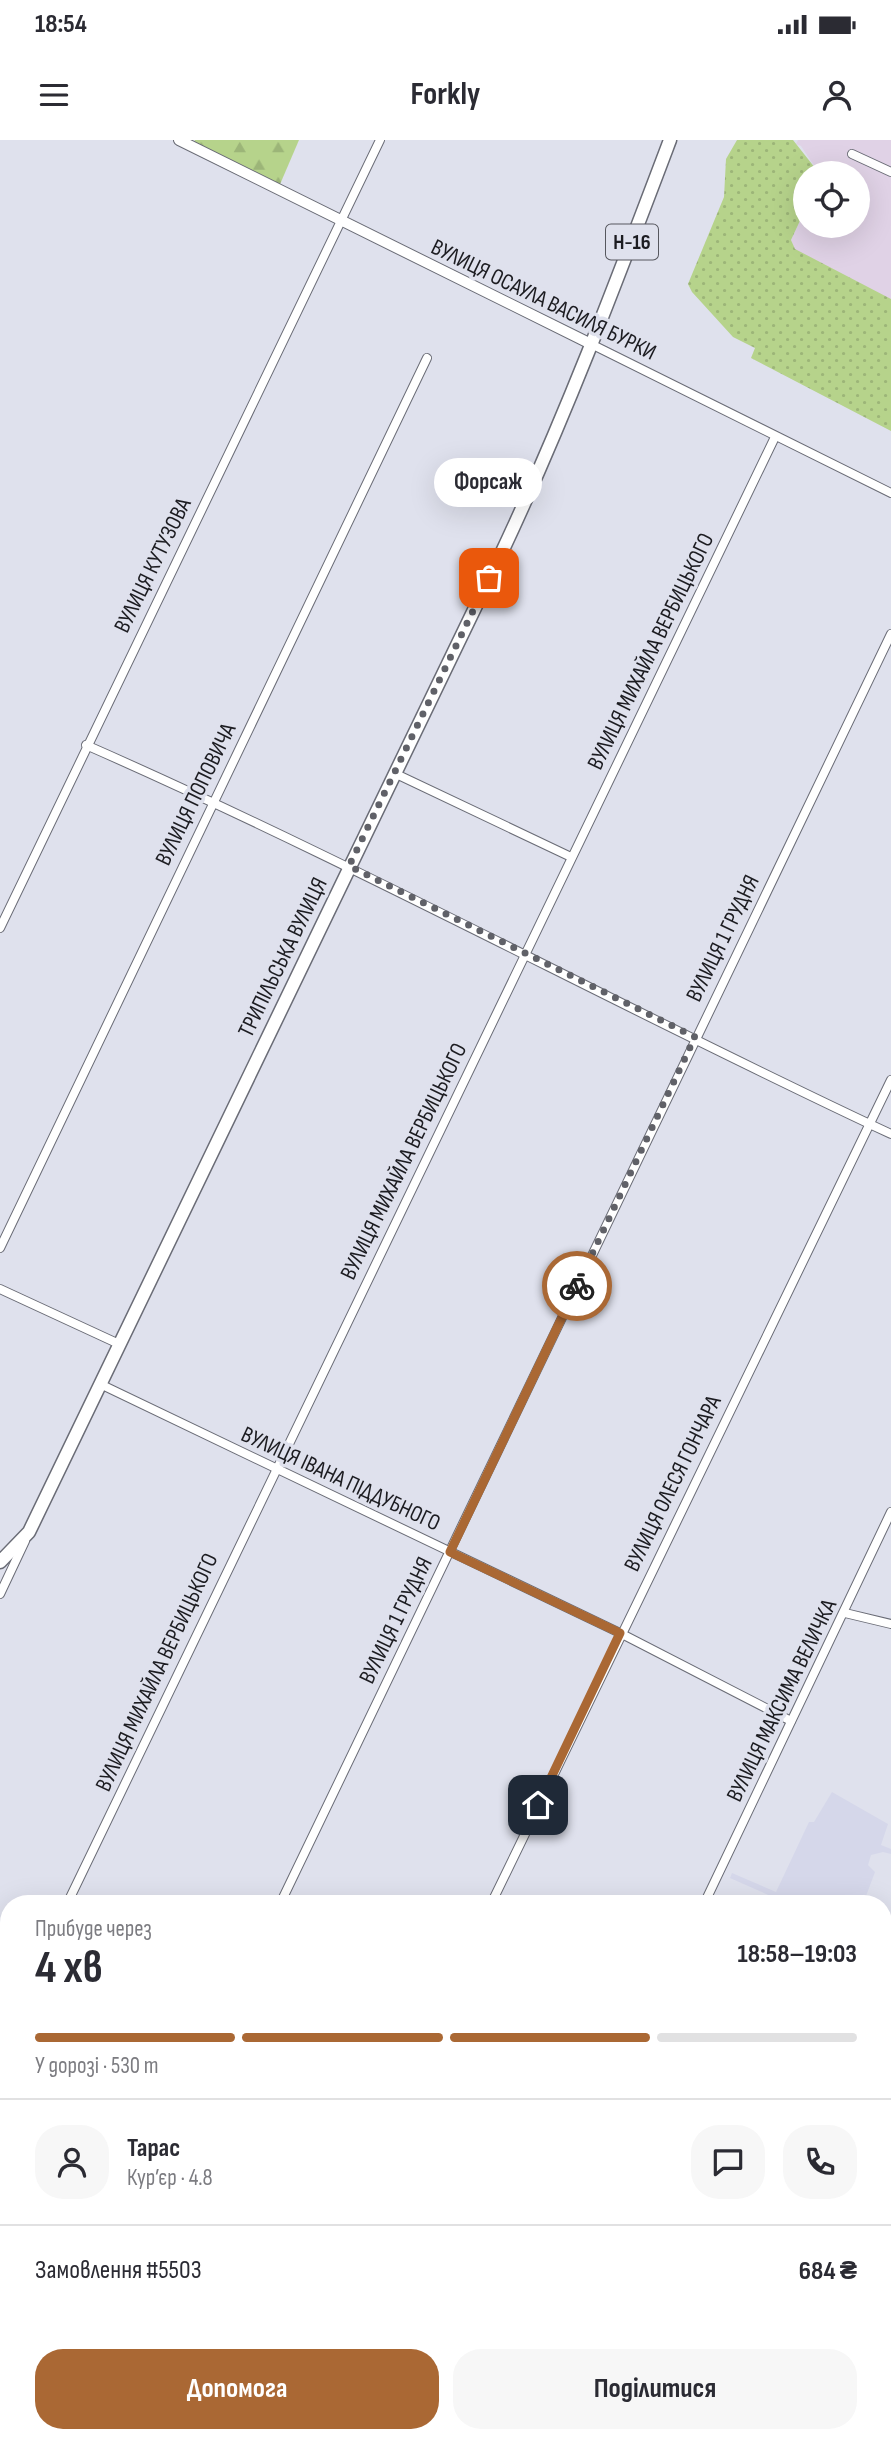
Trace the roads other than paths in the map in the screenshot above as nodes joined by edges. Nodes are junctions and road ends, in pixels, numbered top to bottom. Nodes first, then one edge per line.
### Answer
1 (179, 140) edge
2 (380, 140) edge
3 (670, 140) edge
4 (852, 154) dead end
5 (891, 172) edge
6 (341, 220) junction
7 (593, 345) junction
8 (427, 358) dead end
9 (775, 436) junction
10 (891, 493) edge
11 (891, 634) edge
12 (86, 745) junction
13 (394, 773) junction
14 (212, 800) junction
15 (571, 857) junction
16 (349, 866) junction
17 (0, 928) edge
18 (526, 954) junction
19 (695, 1037) junction
20 (891, 1080) edge
21 (870, 1124) junction
22 (891, 1134) edge
23 (0, 1248) edge
24 (0, 1289) edge
25 (119, 1344) junction
26 (100, 1384) junction
27 (275, 1469) junction
28 (891, 1512) edge
29 (29, 1532) junction
30 (450, 1552) junction
31 (0, 1562) edge
32 (0, 1594) edge
33 (845, 1613) junction
34 (891, 1623) edge
35 (620, 1633) junction
36 (791, 1721) junction
37 (71, 1895) edge
38 (284, 1895) edge
39 (495, 1895) edge
40 (708, 1895) edge

1 - 6 street, ВУЛИЦЯ ОСАУЛА ВАСИЛЯ БУРКИ
2 - 6 street, ВУЛИЦЯ КУТУЗОВА
3 - 7 main road, ТРИПІЛЬСЬКА ВУЛИЦЯ / Н-16
4 - 5 street
6 - 7 street, ВУЛИЦЯ ОСАУЛА ВАСИЛЯ БУРКИ
6 - 12 street, ВУЛИЦЯ КУТУЗОВА
7 - 9 street, ВУЛИЦЯ ОСАУЛА ВАСИЛЯ БУРКИ
7 - 13 main road, ТРИПІЛЬСЬКА ВУЛИЦЯ
8 - 14 street, ВУЛИЦЯ ПОПОВИЧА
9 - 10 street, ВУЛИЦЯ ОСАУЛА ВАСИЛЯ БУРКИ
9 - 15 street, ВУЛИЦЯ МИХАЙЛА ВЕРБИЦЬКОГО
11 - 19 street, ВУЛИЦЯ 1 ГРУДНЯ
12 - 14 street
12 - 17 street, ВУЛИЦЯ КУТУЗОВА
13 - 15 street
13 - 16 main road, ТРИПІЛЬСЬКА ВУЛИЦЯ
14 - 16 street
14 - 23 street, ВУЛИЦЯ ПОПОВИЧА
15 - 18 street, ВУЛИЦЯ МИХАЙЛА ВЕРБИЦЬКОГО
16 - 18 street
16 - 25 main road, ТРИПІЛЬСЬКА ВУЛИЦЯ
18 - 19 street
18 - 27 street, ВУЛИЦЯ МИХАЙЛА ВЕРБИЦЬКОГО
19 - 21 street
19 - 30 street, ВУЛИЦЯ 1 ГРУДНЯ
20 - 21 street, ВУЛИЦЯ ОЛЕСЯ ГОНЧАРА
21 - 22 street
21 - 35 street, ВУЛИЦЯ ОЛЕСЯ ГОНЧАРА
24 - 25 street
25 - 26 main road, ТРИПІЛЬСЬКА ВУЛИЦЯ
26 - 27 street, ВУЛИЦЯ ІВАНА ПІДДУБНОГО
26 - 29 main road, ТРИПІЛЬСЬКА ВУЛИЦЯ
27 - 30 street, ВУЛИЦЯ ІВАНА ПІДДУБНОГО
27 - 37 street, ВУЛИЦЯ МИХАЙЛА ВЕРБИЦЬКОГО
28 - 33 street, ВУЛИЦЯ МАКСИМА ВЕЛИЧКА
29 - 31 main road
29 - 32 street, ТРИПІЛЬСЬКА ВУЛИЦЯ
30 - 35 street, ВУЛИЦЯ ІВАНА ПІДДУБНОГО
30 - 38 street, ВУЛИЦЯ 1 ГРУДНЯ
33 - 34 street
33 - 36 street, ВУЛИЦЯ МАКСИМА ВЕЛИЧКА
35 - 36 street, ВУЛИЦЯ ІВАНА ПІДДУБНОГО
35 - 39 street, ВУЛИЦЯ ОЛЕСЯ ГОНЧАРА
36 - 40 street, ВУЛИЦЯ МАКСИМА ВЕЛИЧКА

